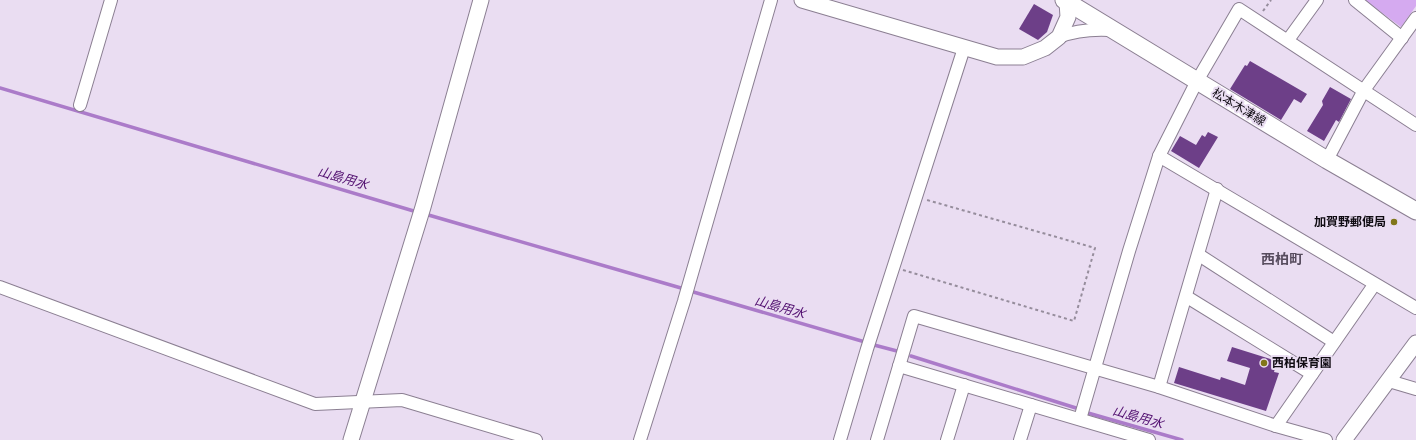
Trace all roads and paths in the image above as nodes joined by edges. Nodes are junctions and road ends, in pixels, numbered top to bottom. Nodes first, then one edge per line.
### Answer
1 (111, 0) edge
2 (481, 0) edge
3 (771, 0) edge
4 (802, 0) edge
5 (1271, 0) edge
6 (1317, 0) edge
7 (1355, 0) edge
8 (1066, 1) edge
9 (1416, 18) edge
10 (1257, 20) junction
11 (1114, 30) junction
12 (1059, 37) junction
13 (1402, 38) junction
14 (1288, 40) junction
15 (964, 48) junction
16 (1197, 81) junction
17 (1364, 90) junction
18 (80, 105) dead end
19 (1416, 124) edge
20 (1159, 156) junction
21 (1327, 160) junction
22 (1217, 189) junction
23 (916, 197) junction
24 (1416, 211) edge
25 (1199, 255) junction
26 (893, 267) junction
27 (1374, 284) junction
28 (0, 287) edge
29 (1187, 297) junction
30 (1416, 308) edge
31 (1334, 342) junction
32 (1416, 343) edge
33 (899, 366) junction
34 (1094, 369) junction
35 (1312, 374) junction
36 (1389, 381) junction
37 (964, 385) junction
38 (1158, 387) junction
39 (1416, 389) edge
40 (363, 401) junction
41 (1032, 405) junction
42 (1080, 419) junction
43 (1276, 426) junction
44 (351, 440) edge
45 (536, 440) edge
46 (640, 440) edge
47 (840, 440) edge
48 (877, 440) edge
49 (947, 440) edge
50 (1020, 440) edge
51 (1150, 440) edge
52 (1326, 440) edge
53 (1344, 440) edge

1 - 18 street
2 - 40 street
3 - 46 street
4 - 15 street
5 - 10 path
6 - 14 street
7 - 13 street
8 - 11 main road, 松本木津線
8 - 12 street
9 - 13 street
10 - 14 street
10 - 16 street
11 - 12 street
11 - 16 main road, 松本木津線
12 - 15 street
13 - 17 street
14 - 17 street
15 - 23 street
16 - 20 street
16 - 21 main road, 松本木津線
17 - 19 street
17 - 21 street
20 - 22 street
20 - 34 street
21 - 24 main road, 松本木津線
22 - 25 street
22 - 27 street
23 - 26 street
23 - 26 path
25 - 29 street
25 - 31 street
26 - 47 street
27 - 30 street
27 - 31 street
28 - 40 street
29 - 35 street
29 - 38 street
31 - 35 street
32 - 36 street
33 - 34 street
33 - 37 street
33 - 48 street
34 - 38 street
34 - 42 street
35 - 43 street
36 - 39 street
36 - 53 street
37 - 41 street
37 - 49 street
38 - 43 street
40 - 44 street
40 - 45 street
41 - 42 street
41 - 50 street
42 - 51 street
43 - 52 street

